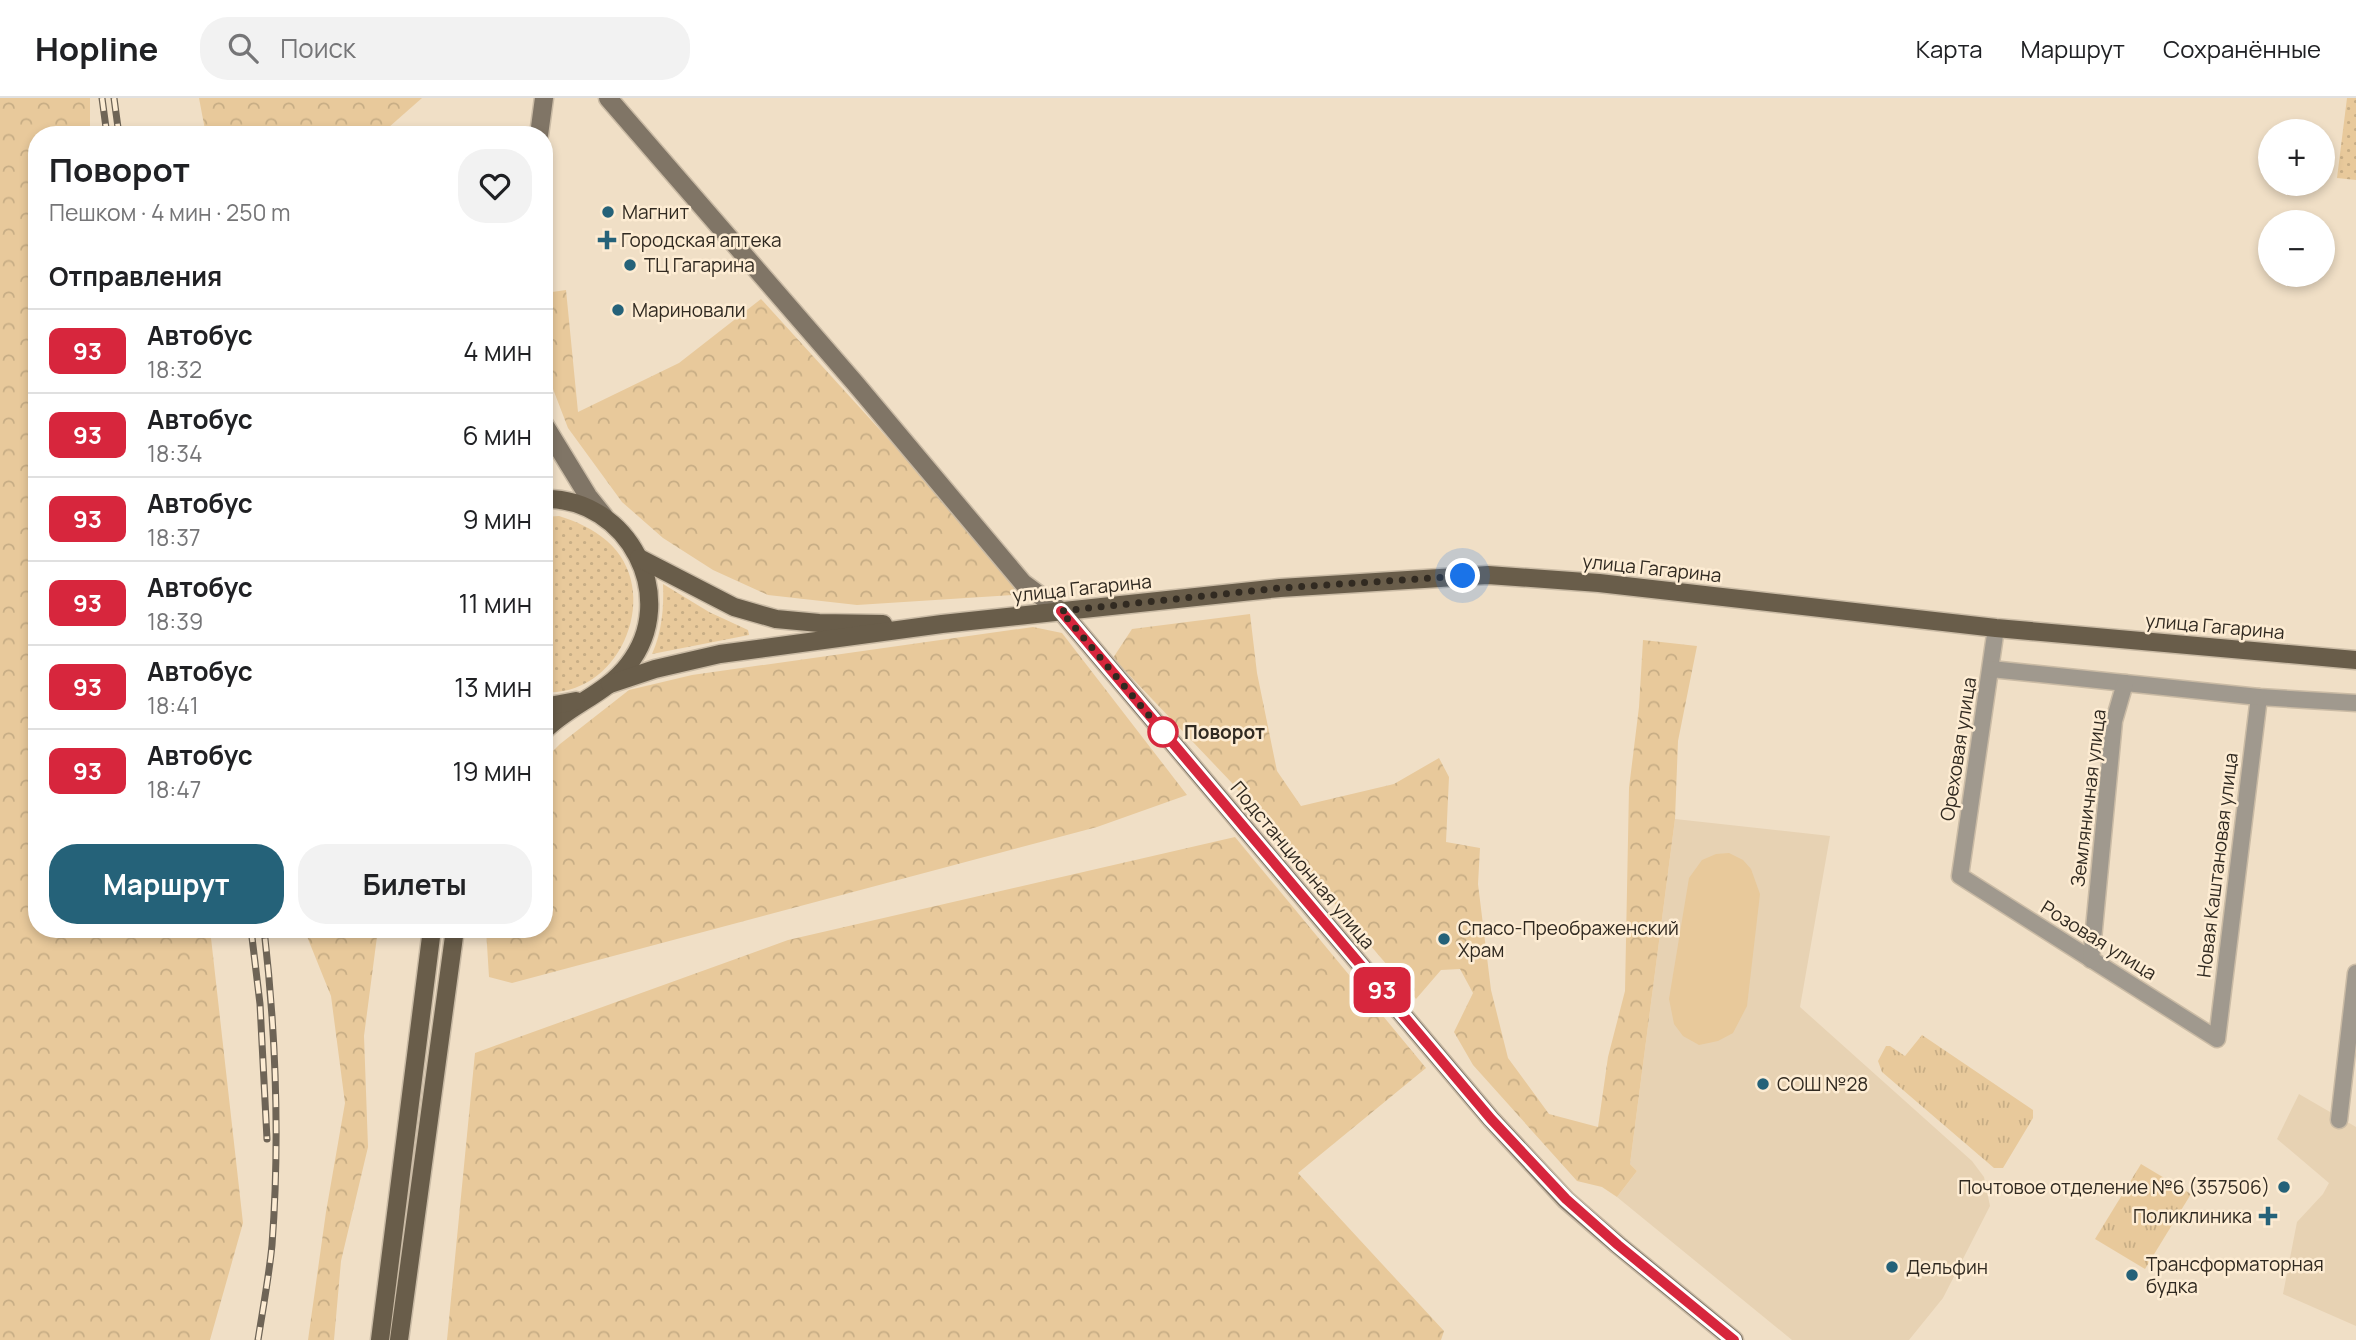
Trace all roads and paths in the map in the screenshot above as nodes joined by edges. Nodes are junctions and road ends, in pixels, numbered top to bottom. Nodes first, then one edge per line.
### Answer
1 (544, 98) edge
2 (608, 98) edge
3 (540, 126) edge
4 (553, 439) edge
5 (553, 498) edge
6 (604, 516) junction
7 (639, 558) junction
8 (1061, 611) junction
9 (942, 624) junction
10 (1996, 628) junction
11 (2356, 660) edge
12 (1991, 669) junction
13 (2125, 683) junction
14 (610, 684) junction
15 (592, 695) junction
16 (2259, 697) junction
17 (2356, 703) edge
18 (553, 706) edge
19 (553, 722) edge
20 (1960, 876) joint
21 (431, 938) edge
22 (454, 938) edge
23 (2091, 960) junction
24 (2356, 973) edge
25 (2217, 1039) joint
26 (2339, 1120) dead end
27 (380, 1340) edge
28 (399, 1340) edge
29 (1734, 1340) edge

1 - 3 street
2 - 8 street, Подстанционная улица
4 - 6 street
5 - 6 main road
6 - 7 main road
7 - 9 main road
7 - 14 main road
8 - 9 main road, улица Гагарина
8 - 10 main road, улица Гагарина
8 - 29 street, Подстанционная улица
9 - 14 main road
10 - 11 main road, улица Гагарина
10 - 12 street, Ореховая улица
12 - 13 street
12 - 20 street, Ореховая улица
13 - 16 street
13 - 23 street, Земляничная улица
14 - 15 main road
15 - 18 main road
15 - 19 main road
16 - 17 street
16 - 25 street, Новая Каштановая улица
20 - 23 street, Розовая улица
21 - 27 main road
22 - 28 main road
23 - 25 street, Розовая улица
24 - 26 street

